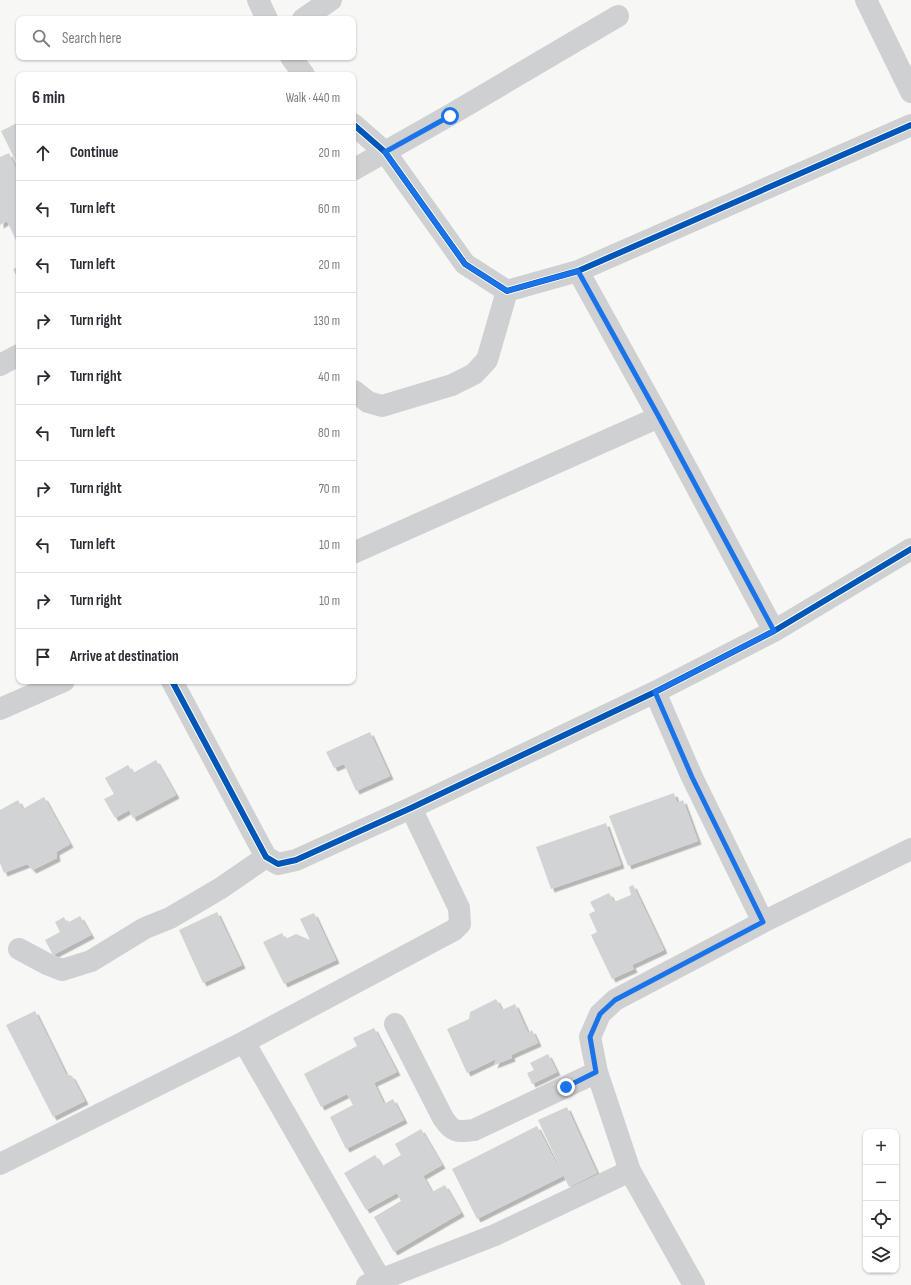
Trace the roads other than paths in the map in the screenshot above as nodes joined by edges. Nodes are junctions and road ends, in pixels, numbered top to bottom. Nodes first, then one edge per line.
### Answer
1 (258, 0) edge
2 (331, 0) edge
3 (866, 0) edge
4 (266, 16) edge
5 (307, 16) edge
6 (618, 16) dead end
7 (293, 60) edge
8 (302, 72) edge
9 (911, 92) edge
10 (911, 125) edge
11 (356, 127) edge
12 (385, 152) junction
13 (356, 168) edge
14 (578, 271) junction
15 (507, 291) junction
16 (16, 357) edge
17 (0, 365) edge
18 (356, 393) edge
19 (659, 417) junction
20 (911, 549) edge
21 (356, 552) edge
22 (774, 631) junction
23 (57, 684) edge
24 (174, 684) edge
25 (655, 692) junction
26 (0, 709) edge
27 (411, 808) junction
28 (911, 849) edge
29 (266, 857) junction
30 (763, 922) junction
31 (20, 949) dead end
32 (396, 1024) dead end
33 (244, 1042) junction
34 (596, 1072) junction
35 (0, 1164) edge
36 (630, 1171) junction
37 (373, 1282) edge
38 (694, 1285) edge

1 - 4 street
2 - 5 street
3 - 9 street
6 - 12 street
7 - 8 street
10 - 14 street
11 - 12 street
12 - 13 street
12 - 15 street
14 - 15 street
14 - 19 street
15 - 18 street
16 - 17 street
19 - 21 street
19 - 22 street
20 - 22 street
22 - 25 street
23 - 26 street
24 - 29 street
25 - 27 street
25 - 30 street
27 - 29 street
27 - 33 street
28 - 30 street
29 - 31 street
30 - 34 street
32 - 34 street
33 - 35 street
33 - 37 street
34 - 36 street
36 - 37 street
36 - 38 street

